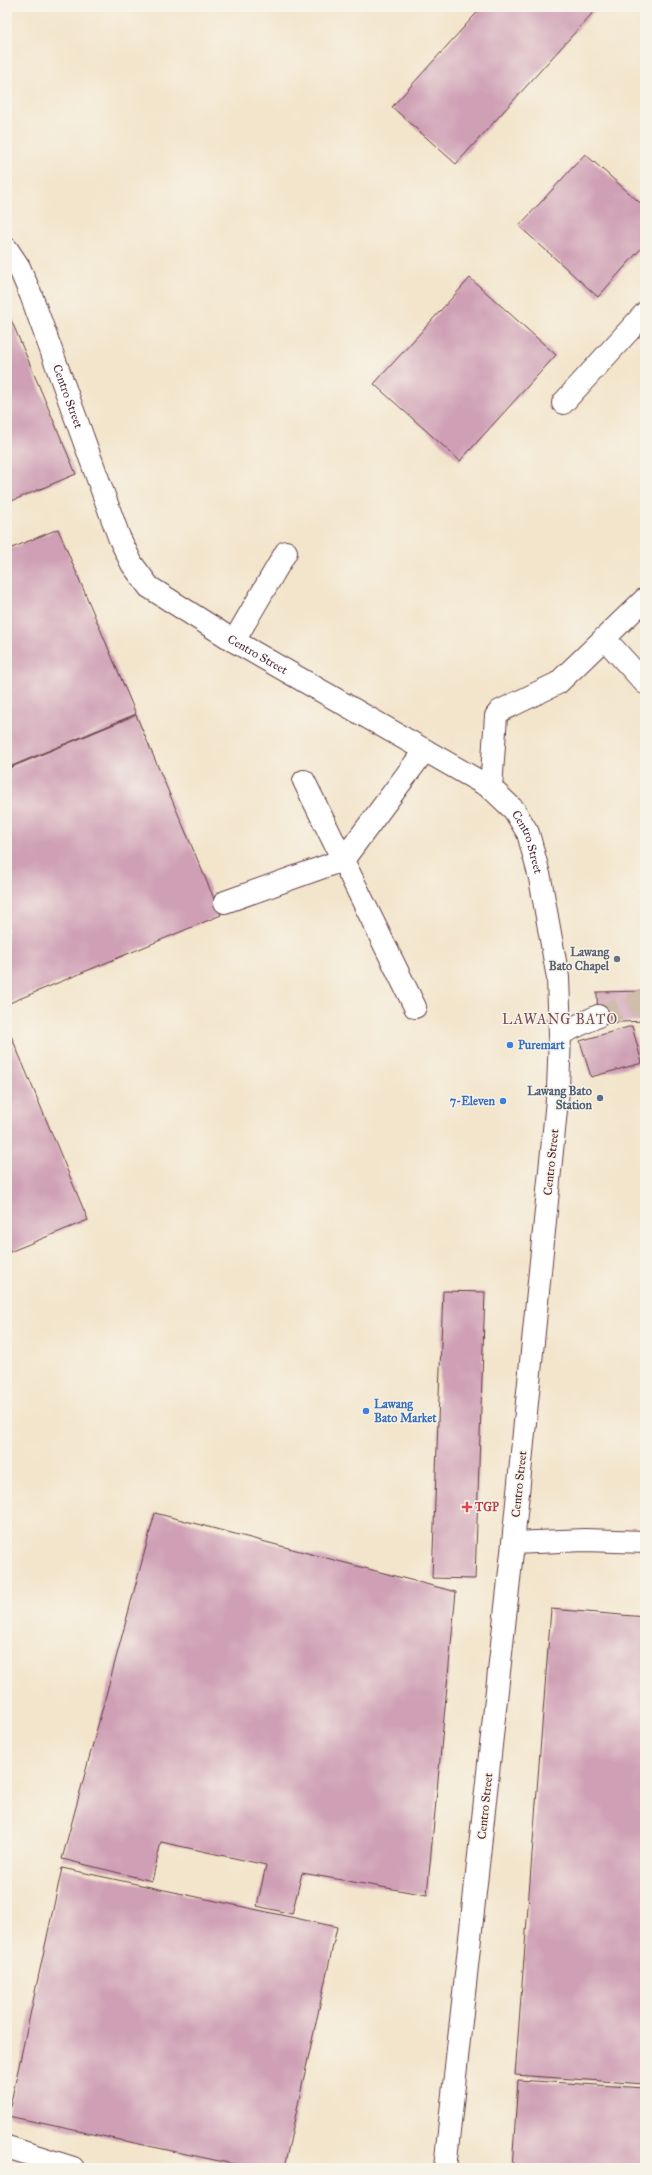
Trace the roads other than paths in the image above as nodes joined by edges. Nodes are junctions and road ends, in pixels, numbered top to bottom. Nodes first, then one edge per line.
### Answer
1 (7, 249) edge
2 (645, 313) edge
3 (563, 403) dead end
4 (286, 552) dead end
5 (645, 599) edge
6 (604, 638) junction
7 (234, 641) junction
8 (645, 684) edge
9 (425, 750) junction
10 (304, 781) dead end
11 (491, 788) junction
12 (343, 860) junction
13 (225, 902) dead end
14 (415, 1007) dead end
15 (598, 1016) tunnel mouth
16 (560, 1034) junction
17 (513, 1542) junction
18 (645, 1542) edge
19 (7, 2147) edge
20 (73, 2168) edge
21 (445, 2168) edge

1 - 7 main road, Centro Street
2 - 3 main road
4 - 7 main road
5 - 6 main road
6 - 8 main road
6 - 11 main road
7 - 9 main road, Centro Street
9 - 11 main road, Centro Street
9 - 12 main road
10 - 12 main road
11 - 16 main road, Centro Street
12 - 13 main road
12 - 14 main road
15 - 16 main road
16 - 17 main road, Centro Street
17 - 18 main road
17 - 21 main road, Centro Street
19 - 20 main road

